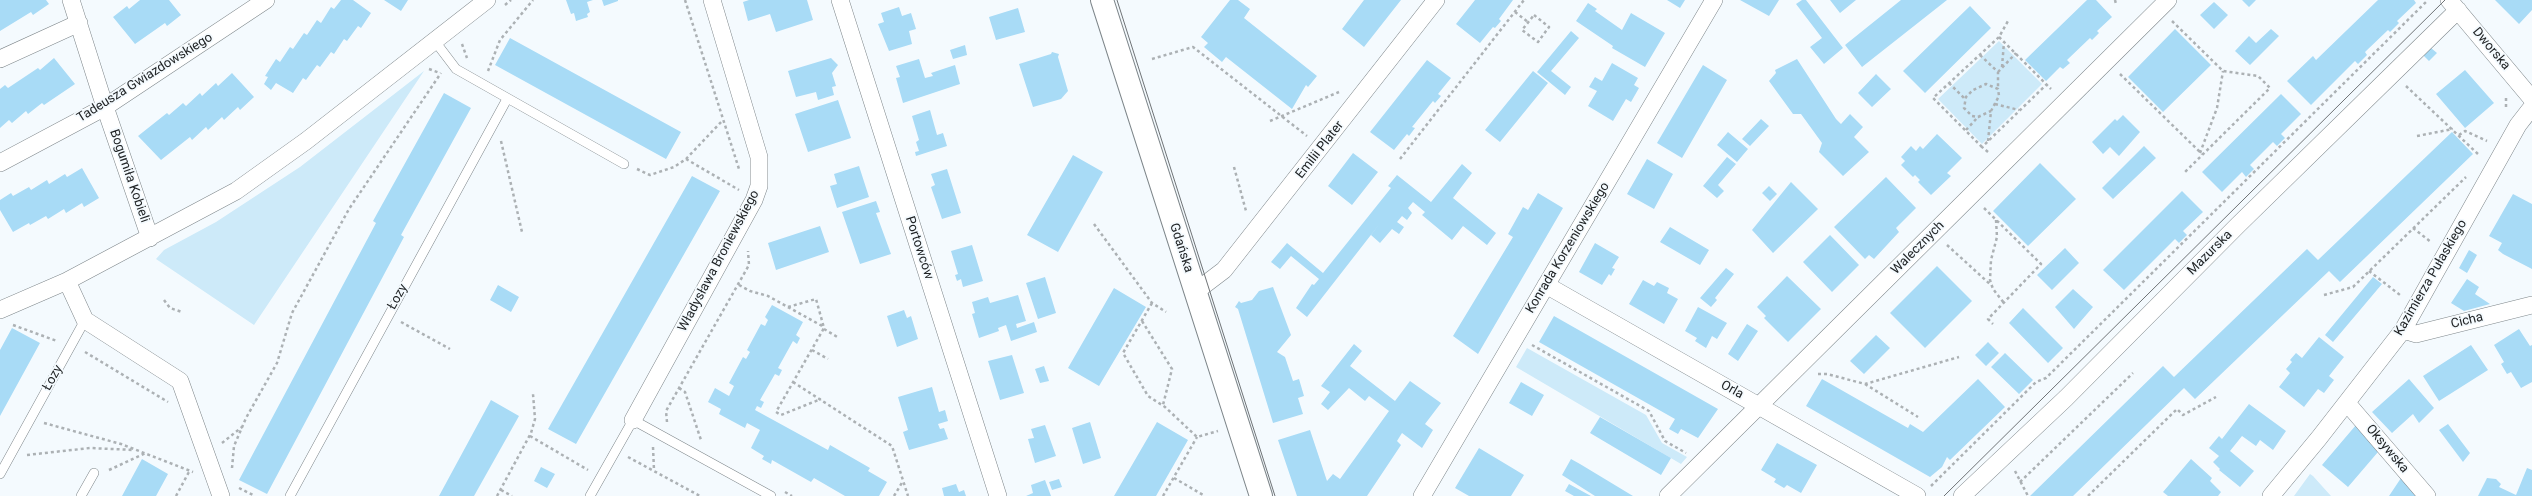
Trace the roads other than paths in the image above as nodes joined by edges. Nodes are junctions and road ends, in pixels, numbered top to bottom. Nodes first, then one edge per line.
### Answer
1 (72, 0) edge
2 (266, 0) edge
3 (487, 0) edge
4 (712, 0) edge
5 (840, 0) edge
6 (1102, 0) edge
7 (1436, 0) edge
8 (1714, 0) edge
9 (2164, 4) edge
10 (2454, 5) edge
11 (79, 23) junction
12 (434, 40) junction
13 (0, 59) edge
14 (507, 99) junction
15 (2532, 99) edge
16 (105, 107) junction
17 (2532, 107) edge
18 (0, 163) edge
19 (624, 164) road end
20 (150, 238) junction
21 (67, 281) junction
22 (1546, 285) junction
23 (1195, 292) junction
24 (2532, 305) edge
25 (4, 317) edge
26 (85, 320) junction
27 (2403, 330) junction
28 (2347, 403) junction
29 (1760, 405) junction
30 (633, 420) junction
31 (94, 473) road end
32 (0, 474) edge
33 (1923, 492) edge
34 (81, 496) edge
35 (220, 496) edge
36 (290, 496) edge
37 (590, 496) edge
38 (771, 496) edge
39 (998, 496) edge
40 (1261, 496) edge
41 (1422, 496) edge
42 (1668, 496) edge
43 (1962, 496) edge
44 (2270, 496) edge
45 (2427, 496) edge

1 - 11 street, Bogumiła Kobieli
2 - 16 street, Tadeusza Gwiazdowskiego
3 - 12 street
4 - 30 street, Władysława Broniewskiego
5 - 39 street, Portowców
6 - 23 street, Gdańska
7 - 23 street, Emilii Plater
8 - 22 street, Konrada Korzeniowskiego
9 - 29 street, Walecznych
10 - 15 street, Dworska
10 - 43 street, Mazurska
11 - 13 street
11 - 16 street, Bogumiła Kobieli
12 - 14 lane
12 - 20 street
14 - 19 lane
14 - 36 lane, Łozy
16 - 18 street, Tadeusza Gwiazdowskiego
16 - 20 street, Bogumiła Kobieli
17 - 27 street, Kazimierza Pułaskiego
20 - 21 street
21 - 25 street
21 - 26 street
22 - 29 street, Orla
22 - 41 street, Konrada Korzeniowskiego
23 - 40 street, Gdańska
24 - 27 street, Cicha
26 - 32 lane, Łozy
26 - 35 street
27 - 28 street, Kazimierza Pułaskiego
28 - 44 street, Kazimierza Pułaskiego
28 - 45 street, Oksywska
29 - 33 street, Orla
29 - 42 street, Walecznych
30 - 37 lane, Władysława Broniewskiego
30 - 38 lane
31 - 34 lane

